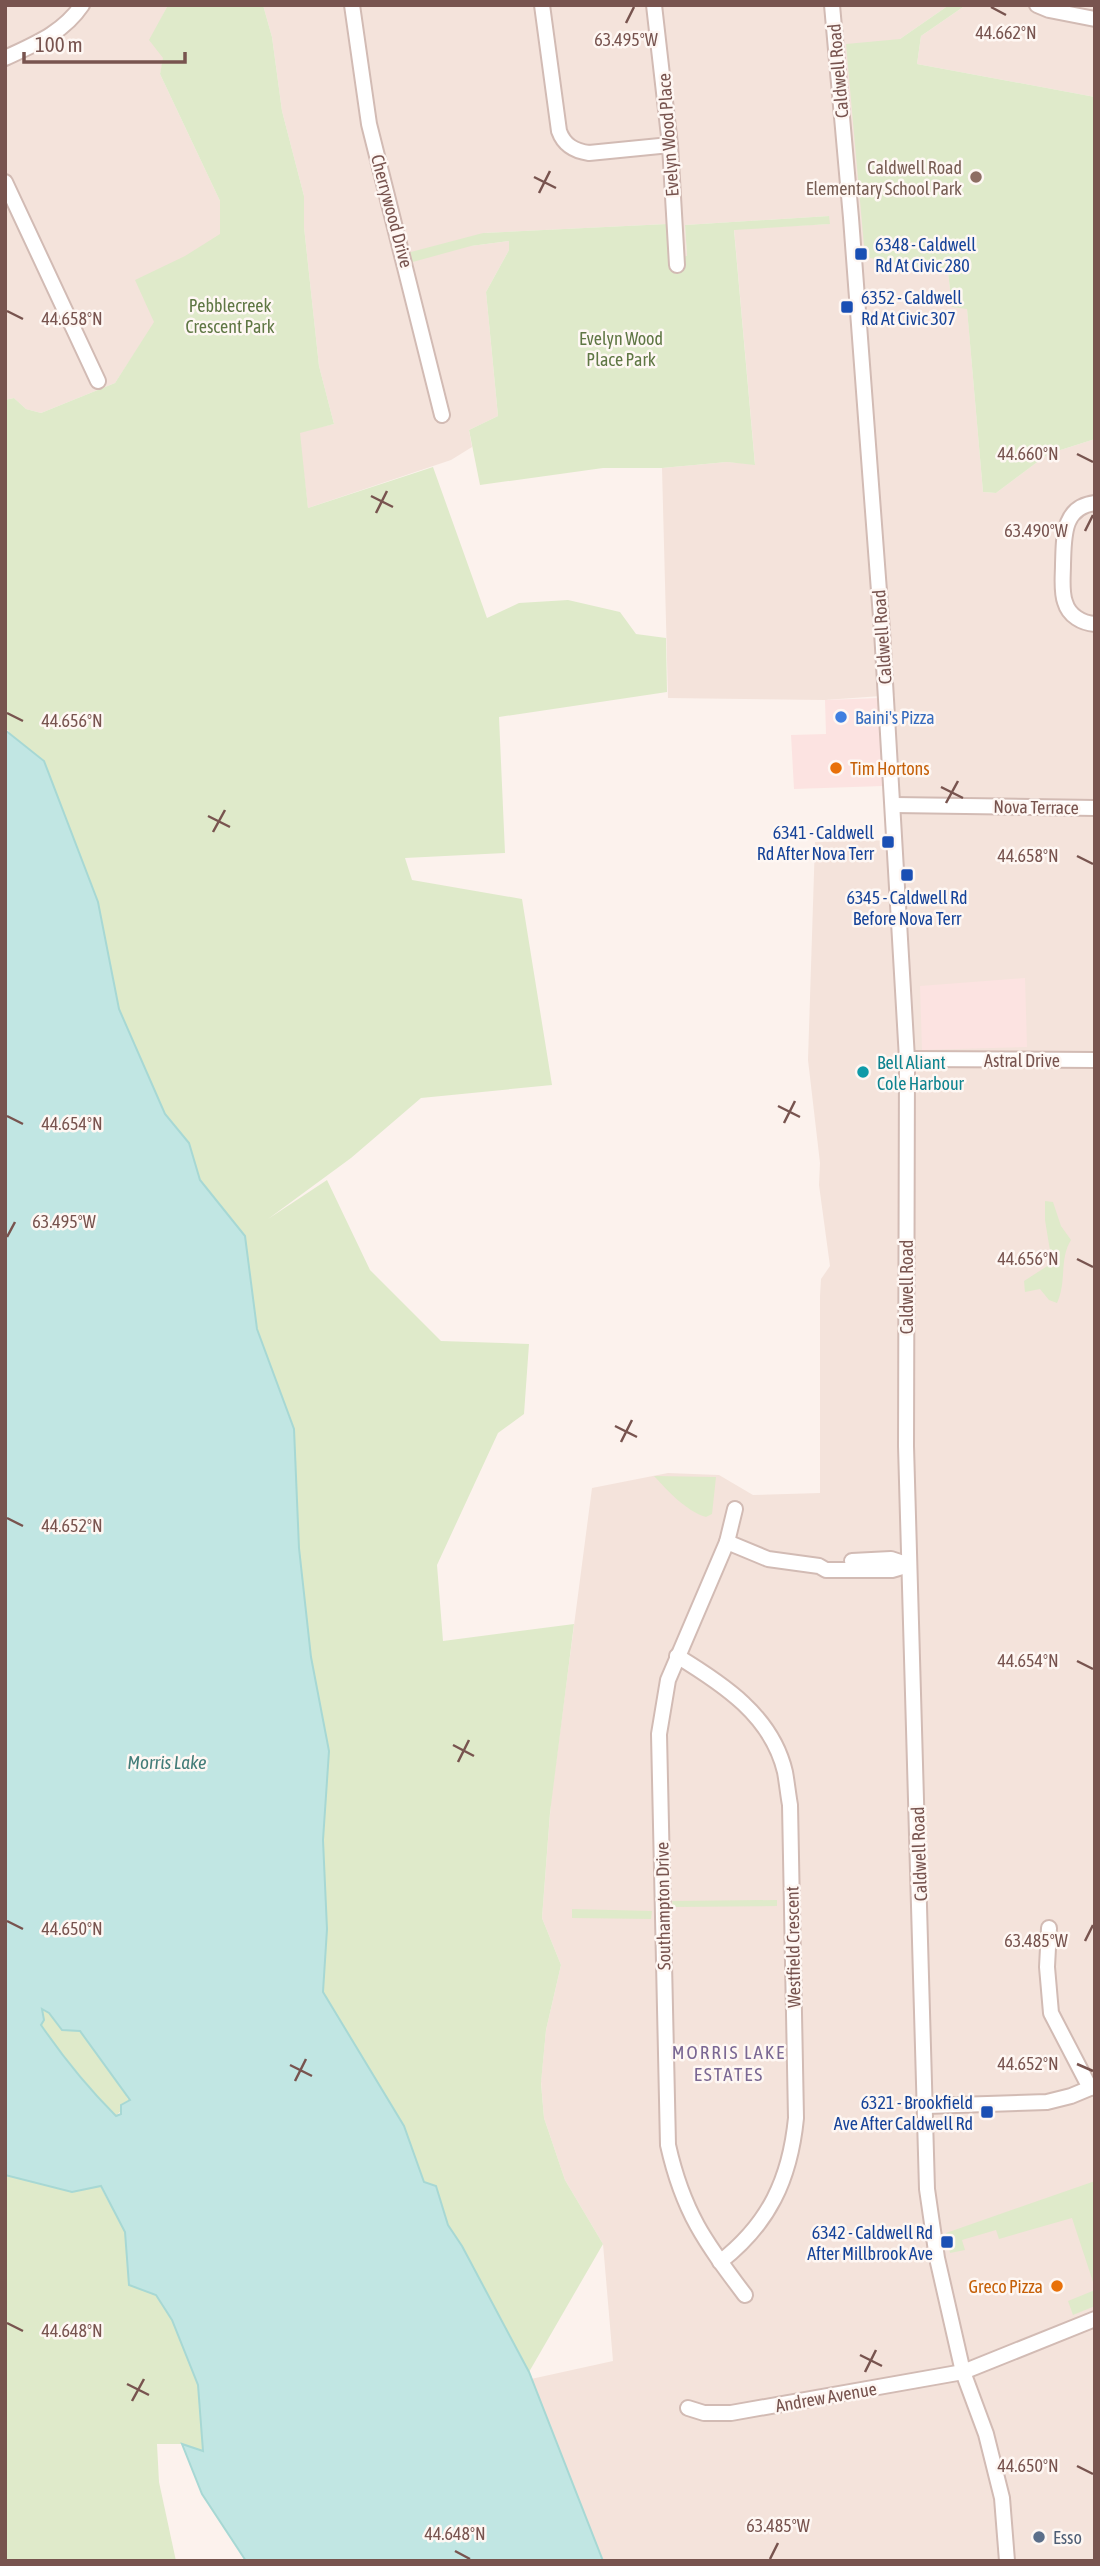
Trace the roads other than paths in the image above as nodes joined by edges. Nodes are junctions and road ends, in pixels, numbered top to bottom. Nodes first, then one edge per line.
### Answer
1 (82, 5) edge
2 (352, 5) edge
3 (542, 5) edge
4 (654, 5) edge
5 (832, 5) edge
6 (1037, 5) edge
7 (1095, 19) edge
8 (5, 58) edge
9 (670, 145) junction
10 (5, 182) edge
11 (677, 265) dead end
12 (98, 381) dead end
13 (442, 415) dead end
14 (1095, 503) edge
15 (1095, 624) edge
16 (894, 805) junction
17 (1095, 808) edge
18 (907, 1059) junction
19 (1095, 1060) edge
20 (735, 1508) dead end
21 (727, 1542) junction
22 (909, 1565) junction
23 (677, 1656) junction
24 (1049, 1928) dead end
25 (1092, 2087) edge
26 (926, 2105) junction
27 (720, 2262) junction
28 (746, 2295) dead end
29 (1095, 2319) edge
30 (963, 2372) junction
31 (688, 2408) dead end
32 (1007, 2561) edge

1 - 8 street
2 - 13 street, Cherrywood Drive
3 - 9 street
4 - 9 street, Evelyn Wood Place
5 - 16 street, Caldwell Road
6 - 7 street
9 - 11 street, Evelyn Wood Place
10 - 12 street
14 - 15 street
16 - 17 street, Nova Terrace
16 - 18 street, Caldwell Road
18 - 19 street, Astral Drive
18 - 22 street, Caldwell Road
20 - 21 street, Southampton Drive
21 - 22 street
21 - 23 street, Southampton Drive
22 - 26 street, Caldwell Road
23 - 27 street, Southampton Drive
23 - 27 street, Westfield Crescent
24 - 25 street
25 - 26 street
26 - 30 street, Caldwell Road
27 - 28 street, Southampton Drive
29 - 30 street, Andrew Avenue
30 - 31 street, Andrew Avenue
30 - 32 street, Caldwell Road

